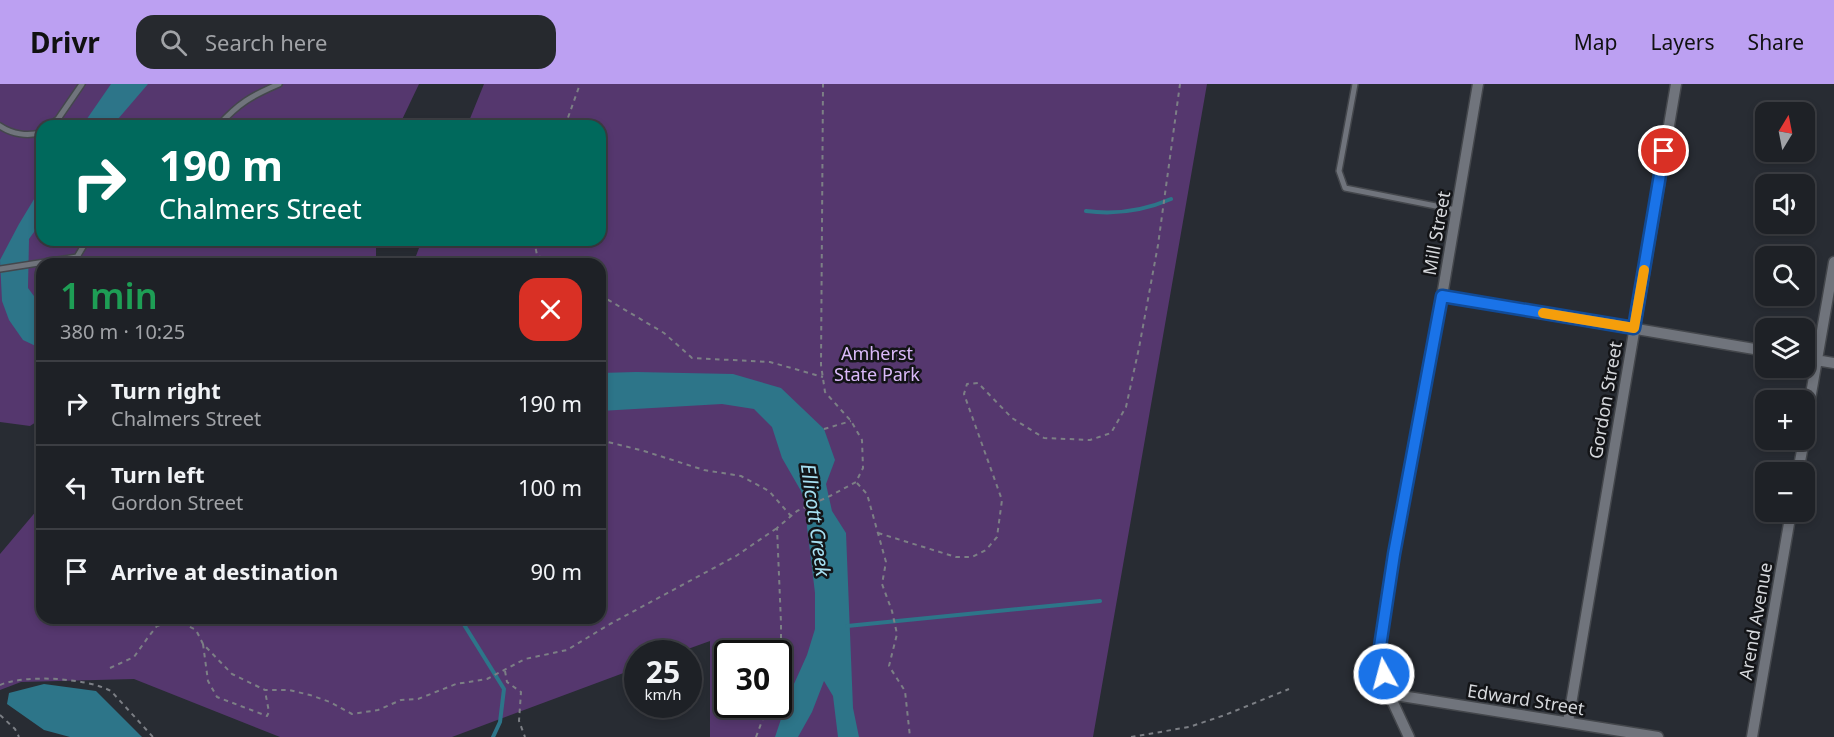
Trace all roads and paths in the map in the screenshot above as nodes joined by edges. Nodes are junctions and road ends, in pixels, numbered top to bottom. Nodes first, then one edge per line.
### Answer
1 (82, 84) edge
2 (279, 84) edge
3 (580, 84) edge
4 (823, 84) edge
5 (1180, 84) edge
6 (1354, 84) edge
7 (1478, 84) edge
8 (1676, 84) edge
9 (57, 120) edge
10 (224, 120) edge
11 (567, 120) edge
12 (0, 126) edge
13 (36, 133) edge
14 (1456, 210) junction
15 (83, 246) edge
16 (68, 258) edge
17 (1834, 262) edge
18 (36, 265) edge
19 (0, 269) edge
20 (1442, 296) junction
21 (606, 299) edge
22 (1634, 328) junction
23 (1755, 349) edge
24 (1817, 360) junction
25 (1834, 363) edge
26 (823, 377) junction
27 (1812, 390) edge
28 (851, 421) junction
29 (824, 429) dead end
30 (606, 442) edge
31 (856, 482) junction
32 (791, 516) junction
33 (1789, 522) edge
34 (777, 528) junction
35 (878, 533) junction
36 (166, 624) edge
37 (184, 624) edge
38 (781, 640) edge
39 (203, 644) junction
40 (110, 668) dead end
41 (505, 671) junction
42 (0, 685) edge
43 (1290, 689) dead end
44 (265, 690) junction
45 (1389, 694) junction
46 (0, 715) edge
47 (763, 718) edge
48 (1568, 722) junction
49 (525, 736) edge
50 (19, 737) edge
51 (153, 737) edge
52 (756, 737) edge
53 (910, 737) edge
54 (1131, 737) edge
55 (1409, 737) edge
56 (1658, 737) edge
57 (1752, 737) edge

1 - 9 lane
2 - 10 lane
3 - 11 path
4 - 26 path
5 - 35 path
6 - 14 lane
7 - 14 street, Mill Street
8 - 22 street, Gordon Street
12 - 13 lane
14 - 20 street, Mill Street
15 - 16 lane
17 - 24 street
18 - 19 lane
20 - 22 street
20 - 45 street, Mill Street
21 - 26 path
22 - 23 street
22 - 48 street, Gordon Street
24 - 25 street
24 - 27 street
26 - 28 path
28 - 29 path
28 - 31 path
30 - 32 path
31 - 32 path
31 - 35 path
32 - 34 path
33 - 57 street, Arend Avenue
34 - 38 path
34 - 41 path
35 - 53 path
36 - 40 path
37 - 39 path
39 - 44 path
39 - 44 path
41 - 44 path
41 - 49 path
42 - 51 path
43 - 54 path
45 - 48 street, Edward Street
45 - 55 street, Mill Street
46 - 50 path
47 - 52 path
48 - 56 street, Edward Street

